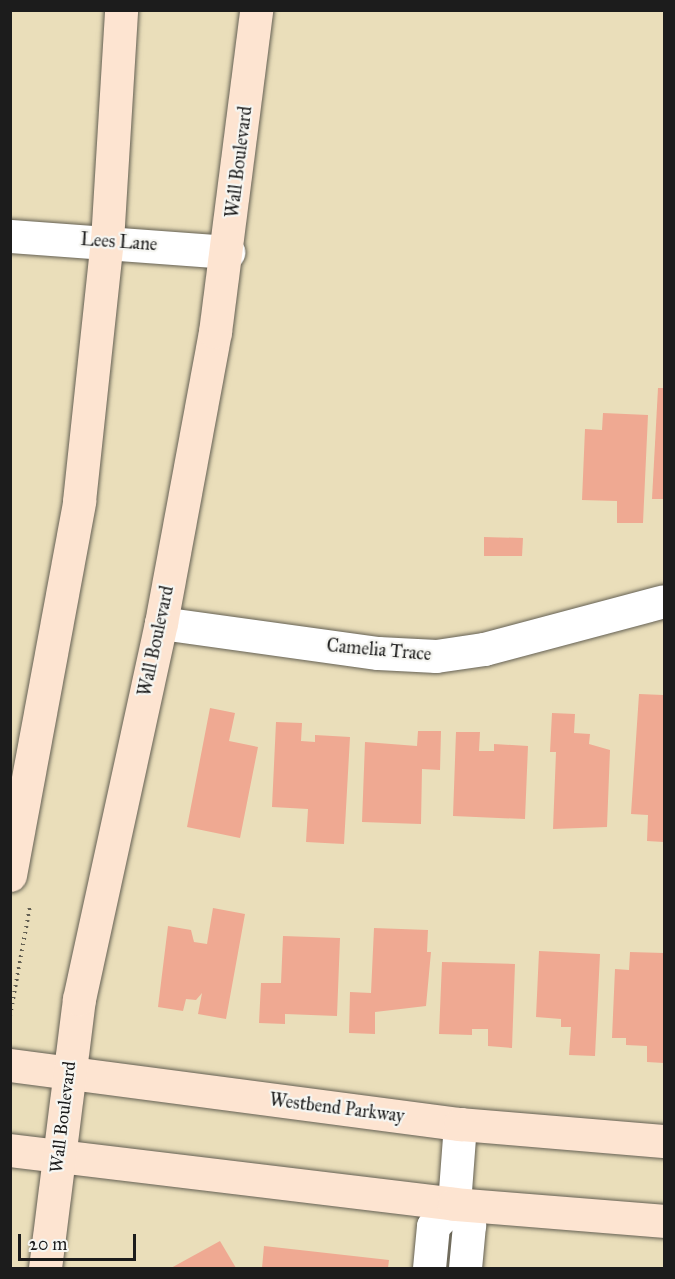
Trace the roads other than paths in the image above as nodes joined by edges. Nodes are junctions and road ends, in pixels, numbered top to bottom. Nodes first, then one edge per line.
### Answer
1 (121, 10) edge
2 (256, 10) edge
3 (10, 237) edge
4 (107, 241) junction
5 (228, 252) junction
6 (664, 601) edge
7 (161, 623) junction
8 (10, 874) edge
9 (10, 1065) edge
10 (69, 1073) junction
11 (460, 1124) junction
12 (664, 1141) edge
13 (10, 1150) edge
14 (58, 1154) junction
15 (454, 1204) junction
16 (664, 1221) edge
17 (45, 1269) edge
18 (429, 1269) edge
19 (465, 1269) edge

1 - 4 street
2 - 5 street, Wall Boulevard
3 - 4 street, Lees Lane
4 - 5 street, Lees Lane
4 - 8 street
5 - 7 street, Wall Boulevard
6 - 7 street, Camelia Trace
7 - 10 street, Wall Boulevard
9 - 10 street, Westbend Parkway
10 - 11 street, Westbend Parkway
10 - 14 street, Wall Boulevard
11 - 12 street, Westbend Parkway
11 - 15 street
13 - 14 street
14 - 15 street
14 - 17 street, Wall Boulevard
15 - 16 street
15 - 18 street
15 - 19 street

